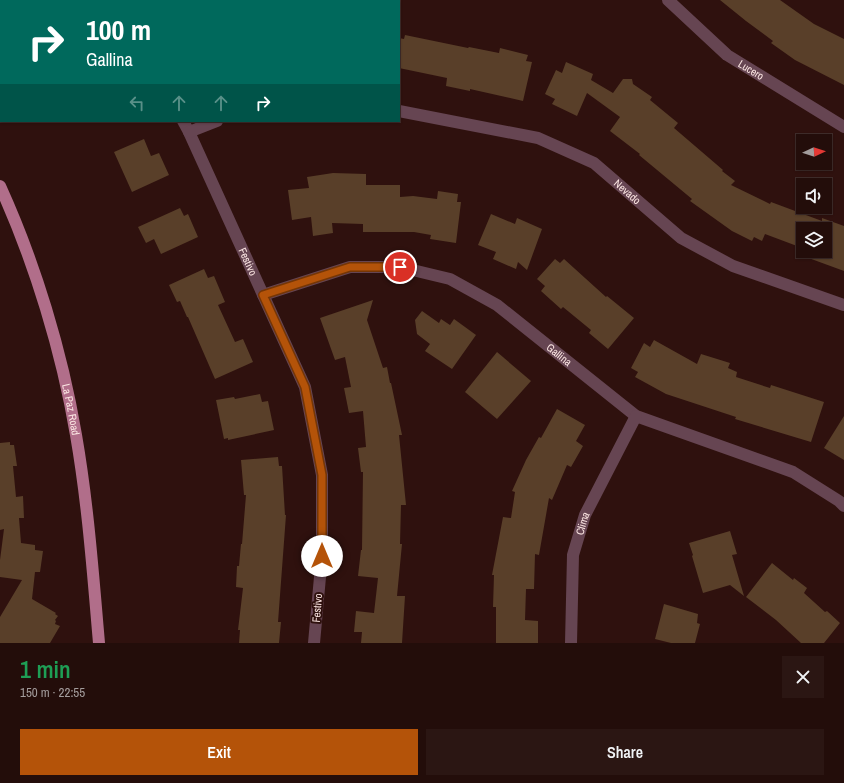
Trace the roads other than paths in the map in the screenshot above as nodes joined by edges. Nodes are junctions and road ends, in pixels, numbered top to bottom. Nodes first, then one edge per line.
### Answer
1 (668, 0) edge
2 (400, 112) edge
3 (184, 122) edge
4 (214, 122) edge
5 (844, 127) edge
6 (189, 132) junction
7 (0, 186) edge
8 (263, 295) junction
9 (844, 305) edge
10 (636, 416) junction
11 (844, 506) edge
12 (99, 643) edge
13 (314, 643) edge
14 (571, 643) edge

1 - 5 street, Lucero
2 - 9 street, Nevado
3 - 6 street, Festivo
4 - 6 street
6 - 8 street, Festivo
7 - 12 main road, La Paz Road
8 - 10 street, Gallina
8 - 13 street, Festivo
10 - 11 street, Gallina
10 - 14 street, Clima

